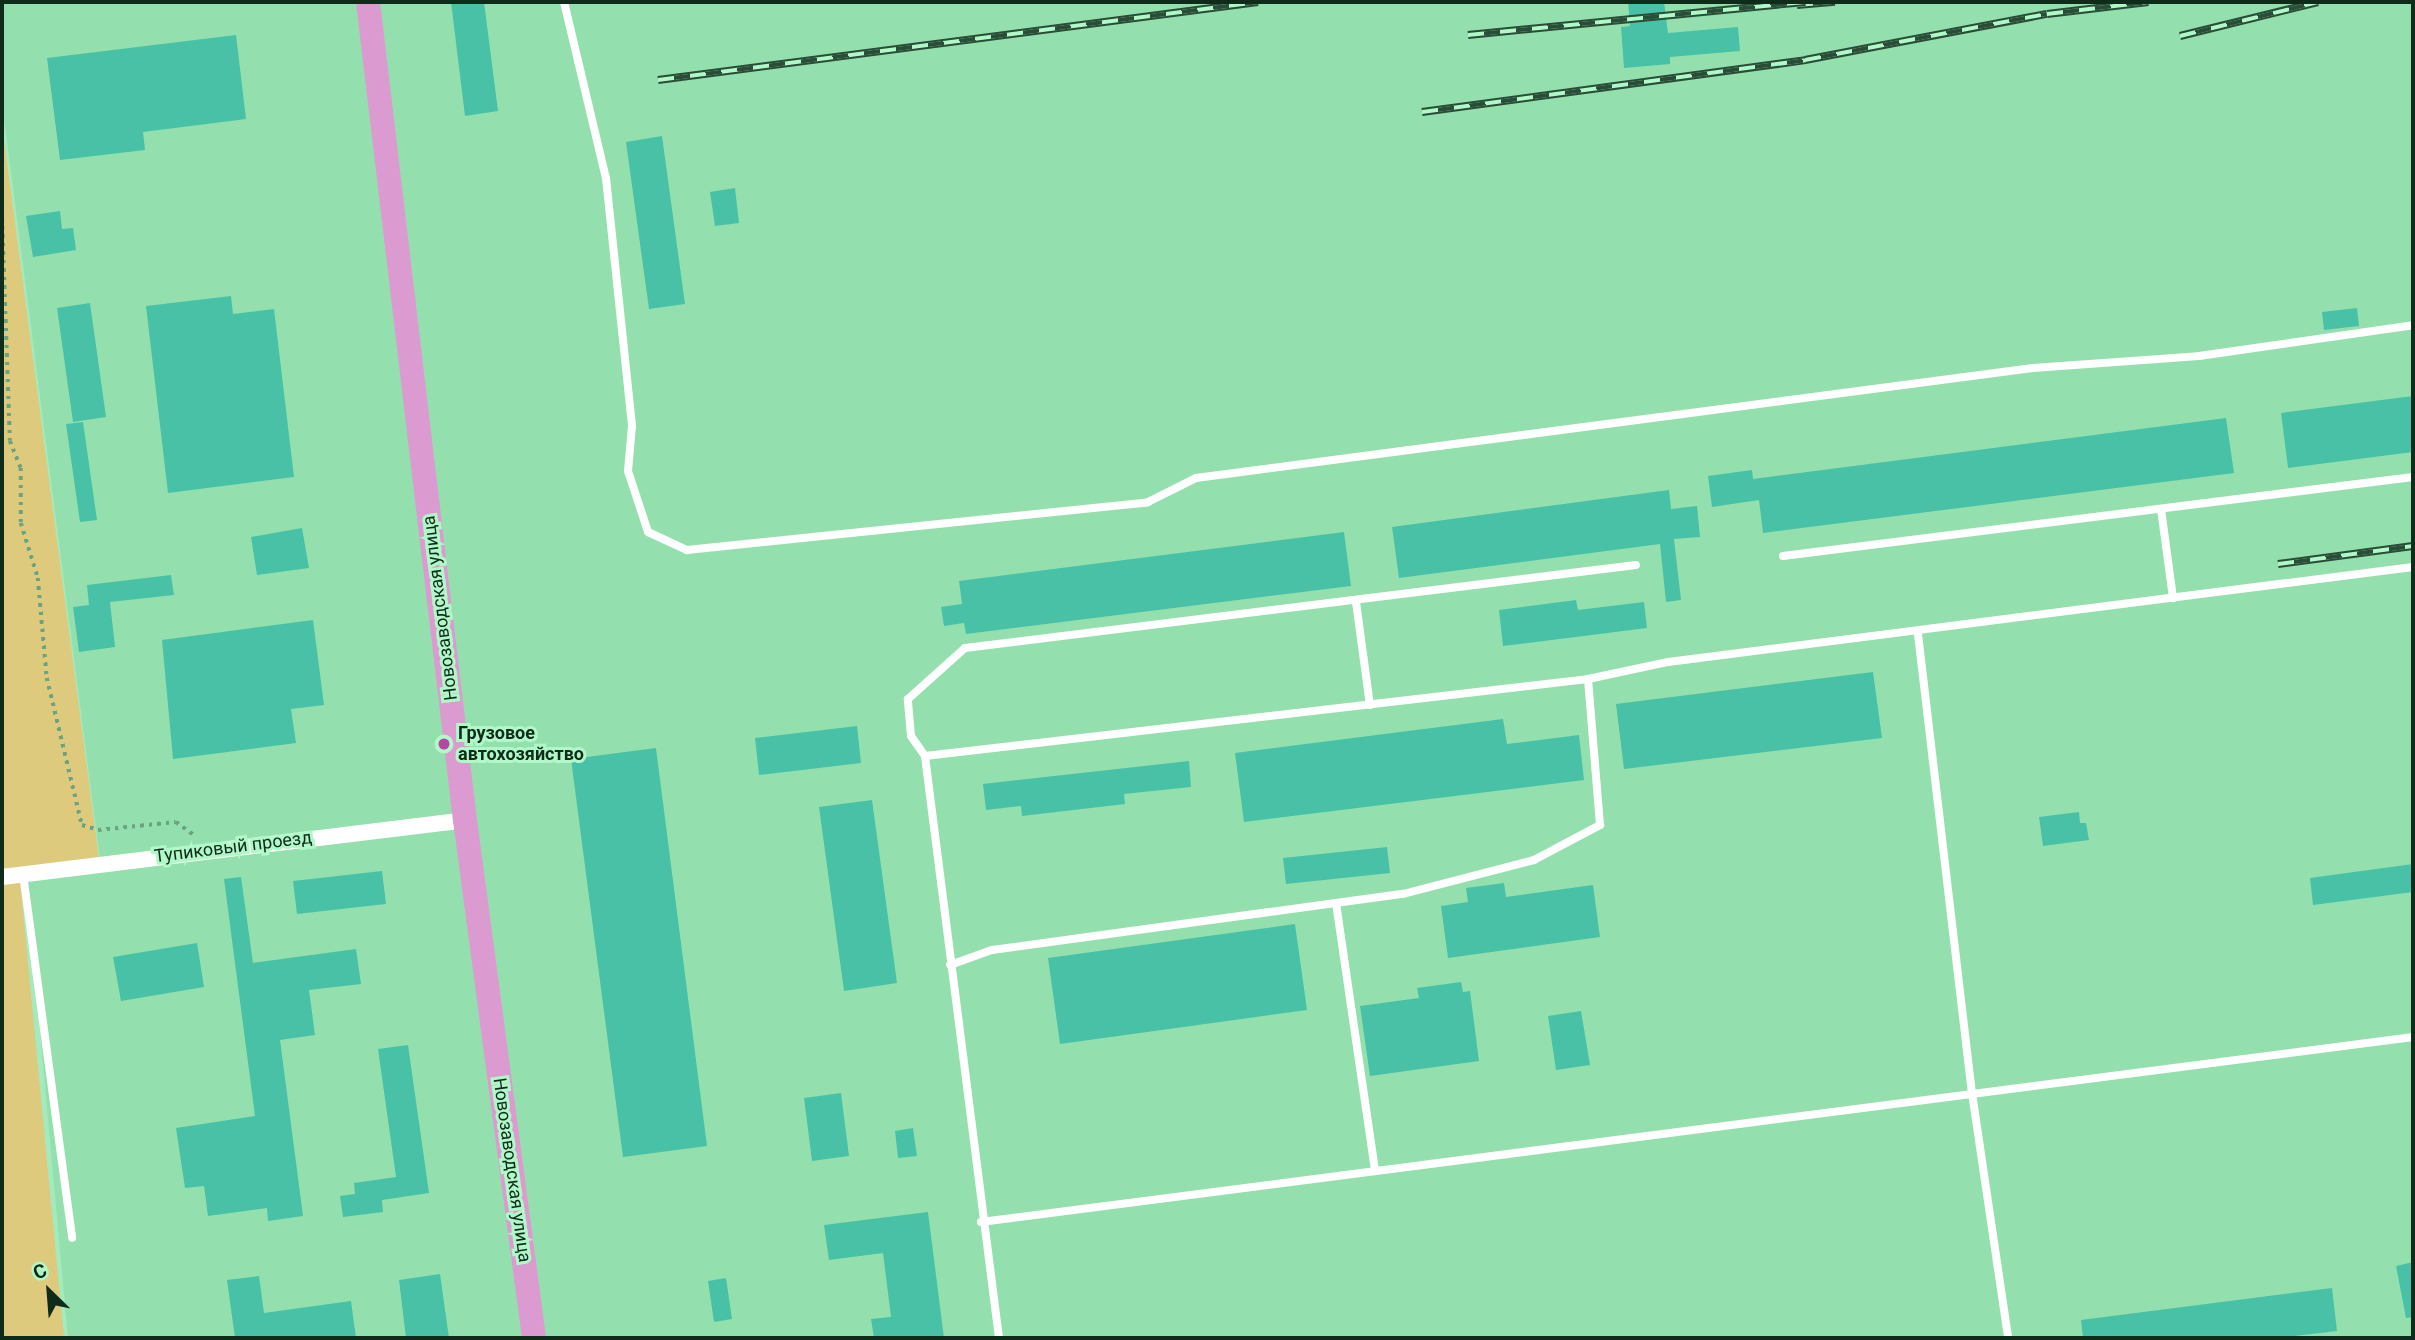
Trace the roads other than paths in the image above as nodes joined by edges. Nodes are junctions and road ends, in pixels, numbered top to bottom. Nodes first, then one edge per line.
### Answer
1 (368, 2) edge
2 (564, 2) edge
3 (2413, 325) edge
4 (2413, 477) edge
5 (2161, 509) junction
6 (1783, 556) dead end
7 (1636, 565) dead end
8 (2413, 567) edge
9 (2173, 598) junction
10 (1356, 602) junction
11 (1918, 634) junction
12 (1588, 679) junction
13 (1370, 705) junction
14 (925, 756) junction
15 (465, 820) junction
16 (23, 874) junction
17 (2, 877) edge
18 (1336, 904) junction
19 (950, 965) junction
20 (2413, 1037) edge
21 (1972, 1093) junction
22 (1375, 1171) junction
23 (981, 1222) junction
24 (72, 1238) dead end
25 (534, 1338) edge
26 (999, 1338) edge
27 (2008, 1338) edge

1 - 15 main road, Новозаводская улица
2 - 3 lane
4 - 5 lane
5 - 6 lane
5 - 9 lane
7 - 10 lane
8 - 9 lane
9 - 11 lane
10 - 13 lane
10 - 14 lane
11 - 12 lane
11 - 21 lane
12 - 13 lane
12 - 18 lane
13 - 14 lane
14 - 19 lane
15 - 16 street, Тупиковый проезд
15 - 25 main road, Новозаводская улица
16 - 17 street, Тупиковый проезд
16 - 24 lane
18 - 19 lane
18 - 22 lane
19 - 23 lane
20 - 21 lane
21 - 22 lane
21 - 27 lane
22 - 23 lane
23 - 26 lane

